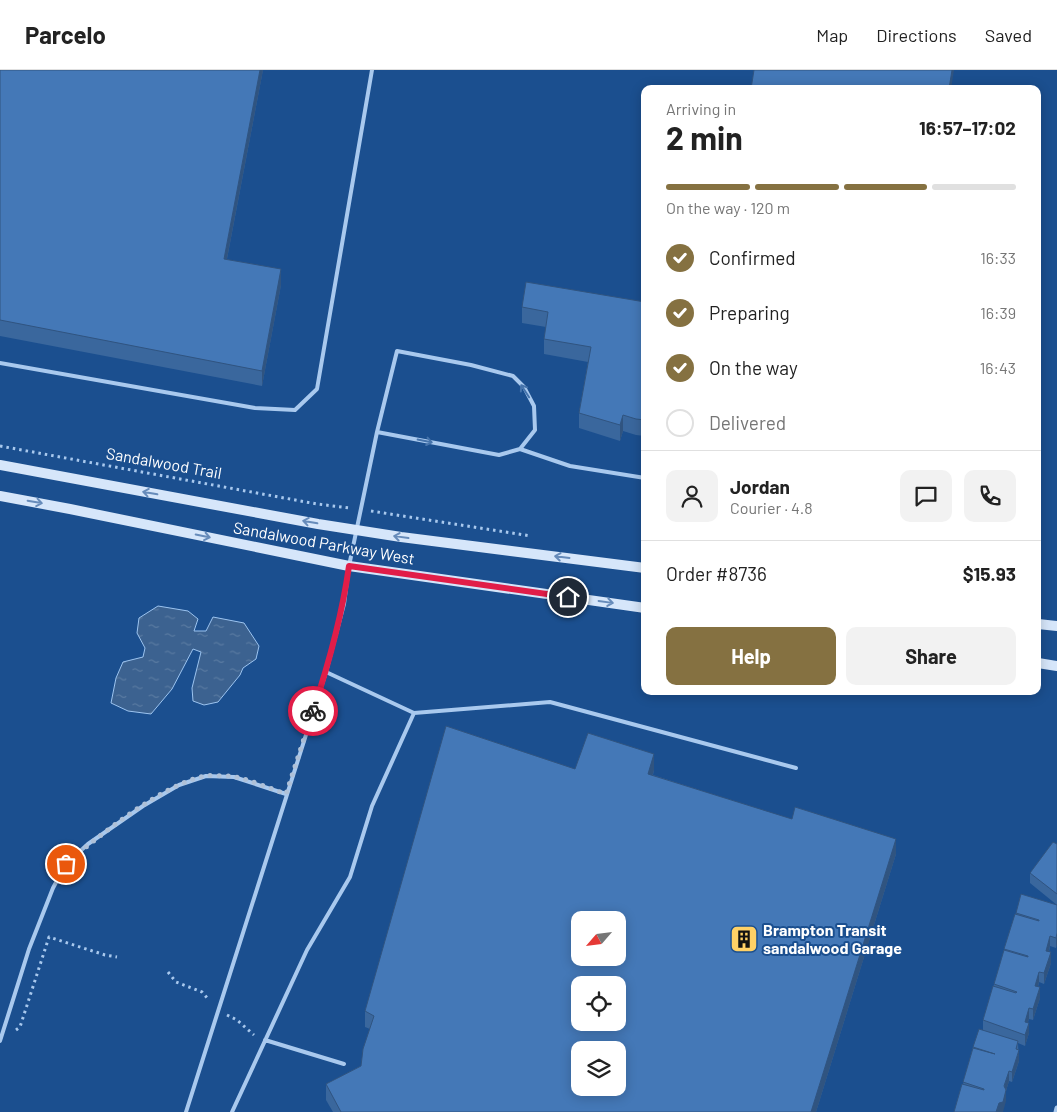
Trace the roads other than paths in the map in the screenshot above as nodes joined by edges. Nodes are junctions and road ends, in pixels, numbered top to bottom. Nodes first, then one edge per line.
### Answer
1 (372, 70) edge
2 (0, 363) edge
3 (377, 432) junction
4 (520, 449) junction
5 (0, 465) edge
6 (641, 477) edge
7 (0, 496) edge
8 (358, 530) junction
9 (349, 566) junction
10 (641, 567) edge
11 (641, 607) edge
12 (1041, 624) edge
13 (1057, 626) edge
14 (1041, 663) edge
15 (1057, 666) edge
16 (326, 672) junction
17 (414, 713) junction
18 (796, 768) dead end
19 (286, 794) junction
20 (265, 1040) junction
21 (0, 1042) edge
22 (344, 1064) dead end
23 (1057, 1108) edge
24 (186, 1112) edge
25 (232, 1112) edge
26 (1056, 1112) edge

1 - 2 lane
3 -> 4 lane
4 -> 3 lane
3 - 8 lane
4 - 6 lane
8 -> 5 main road, Sandalwood Parkway West
7 -> 9 main road, Sandalwood Parkway West
8 - 9 lane
10 -> 8 main road, Sandalwood Parkway West
9 -> 11 main road, Sandalwood Parkway West
9 - 16 lane
12 - 13 main road
14 - 15 main road
16 - 17 lane
16 - 19 lane
17 - 18 lane
17 - 20 lane
19 - 21 lane
19 - 24 lane
20 - 22 lane
20 - 25 lane
23 - 26 street

